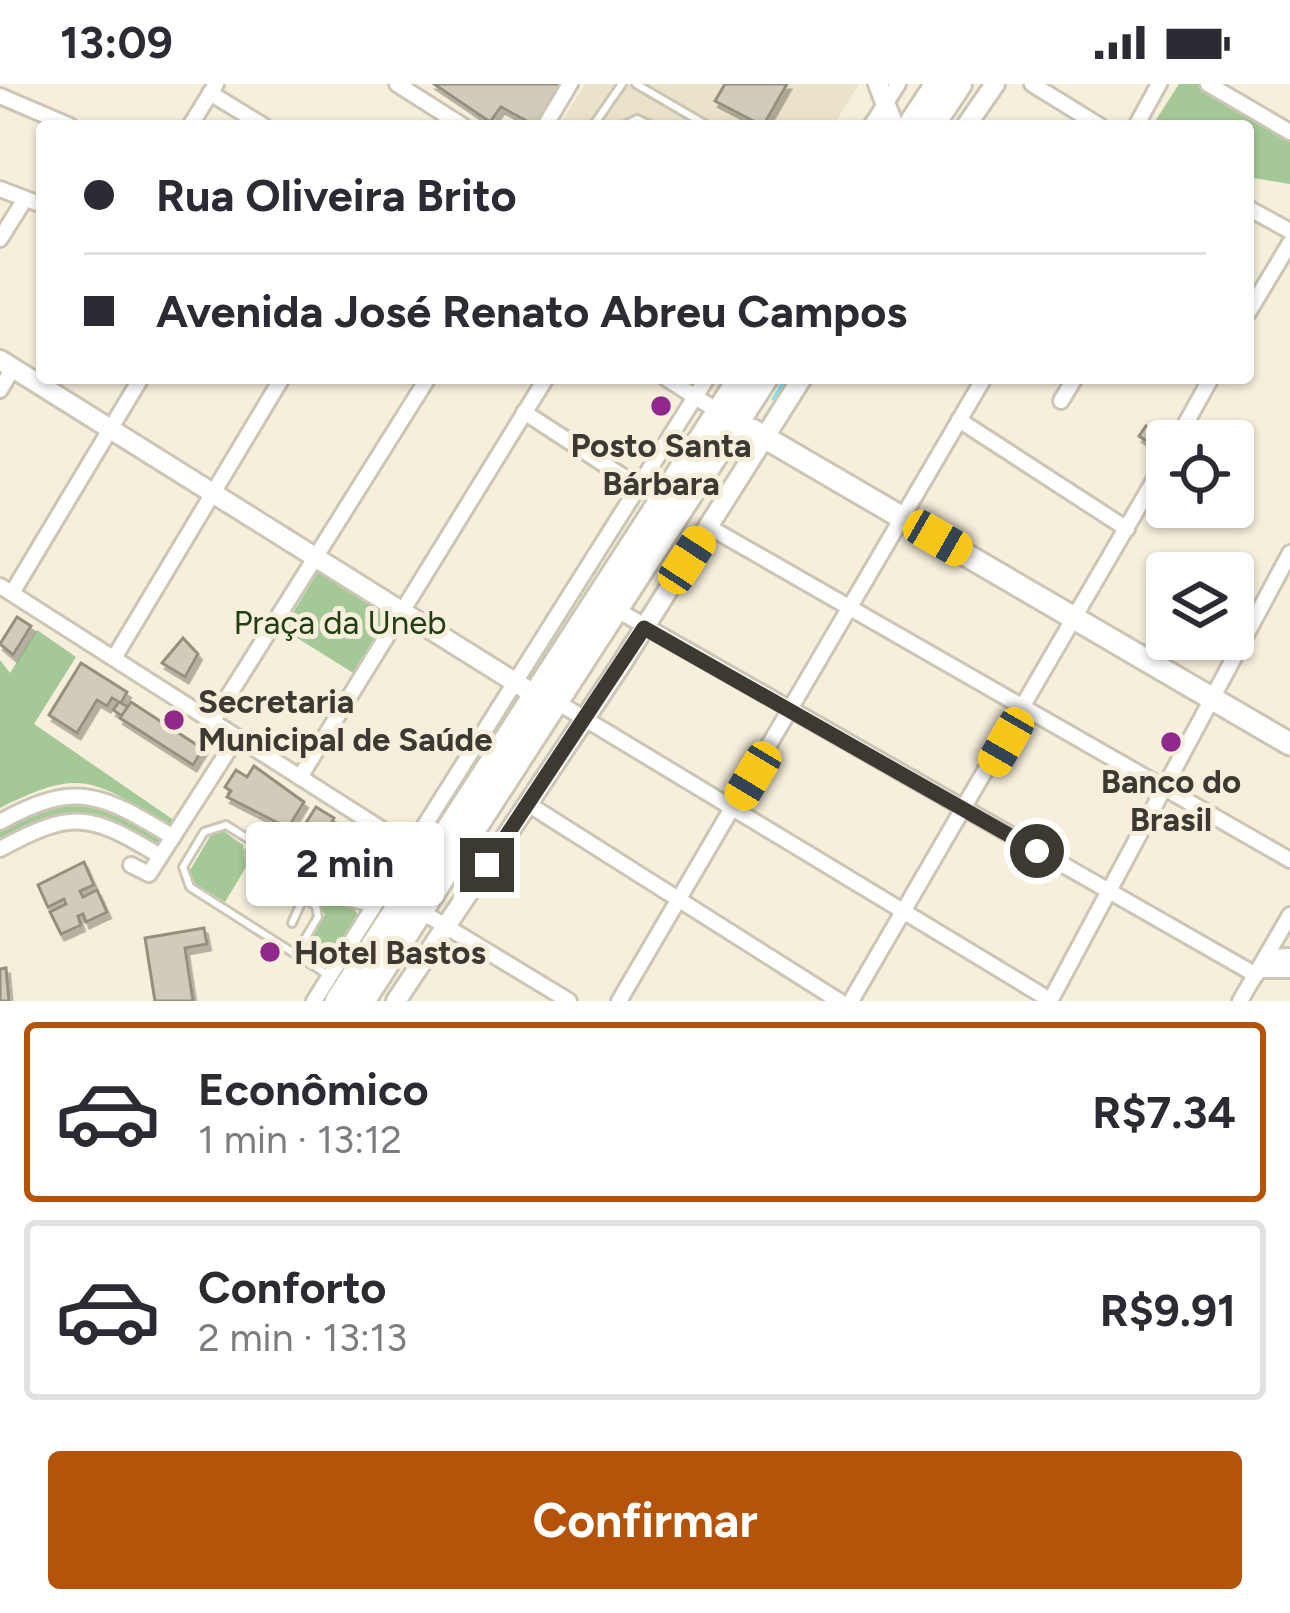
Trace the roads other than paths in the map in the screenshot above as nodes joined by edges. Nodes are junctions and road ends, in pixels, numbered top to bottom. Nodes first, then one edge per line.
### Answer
1 (397, 84) edge
2 (571, 84) edge
3 (622, 84) edge
4 (636, 84) edge
5 (878, 84) edge
6 (898, 84) edge
7 (938, 84) edge
8 (958, 84) edge
9 (994, 84) edge
10 (1032, 84) edge
11 (1160, 84) edge
12 (1208, 84) edge
13 (213, 88) edge
14 (0, 96) edge
15 (886, 104) junction
16 (56, 120) edge
17 (194, 120) edge
18 (256, 120) edge
19 (442, 120) edge
20 (549, 120) edge
21 (597, 120) edge
22 (698, 120) edge
23 (875, 120) edge
24 (892, 120) edge
25 (914, 120) edge
26 (935, 120) edge
27 (970, 120) edge
28 (1090, 120) edge
29 (1139, 120) edge
30 (1290, 132) edge
31 (0, 189) edge
32 (25, 199) junction
33 (36, 203) edge
34 (1254, 211) edge
35 (1290, 231) edge
36 (0, 239) edge
37 (1290, 243) edge
38 (1254, 304) edge
39 (7, 364) edge
40 (36, 377) edge
41 (47, 384) edge
42 (137, 384) edge
43 (278, 384) edge
44 (424, 384) edge
45 (542, 384) edge
46 (675, 384) edge
47 (703, 384) edge
48 (760, 384) edge
49 (791, 384) edge
50 (980, 384) edge
51 (1071, 384) edge
52 (1208, 384) edge
53 (0, 389) edge
54 (695, 397) junction
55 (1060, 401) dead end
56 (524, 412) junction
57 (736, 415) edge
58 (959, 420) junction
59 (1188, 420) edge
60 (111, 428) junction
61 (639, 487) junction
62 (214, 490) junction
63 (1146, 495) edge
64 (904, 517) junction
65 (709, 526) junction
66 (1127, 529) junction
67 (317, 554) junction
68 (1290, 554) edge
69 (6, 590) edge
70 (852, 609) junction
71 (616, 610) junction
72 (405, 612) junction
73 (1076, 618) junction
74 (644, 628) junction
75 (113, 658) junction
76 (513, 681) junction
77 (547, 699) junction
78 (1212, 699) junction
79 (1026, 707) junction
80 (792, 713) junction
81 (585, 719) junction
82 (212, 722) junction
83 (237, 737) junction
84 (1290, 744) edge
85 (300, 777) junction
86 (466, 781) junction
87 (1165, 787) junction
88 (528, 804) junction
89 (734, 808) junction
90 (965, 810) junction
91 (0, 822) edge
92 (173, 837) junction
93 (255, 843) junction
94 (411, 848) junction
95 (0, 849) edge
96 (160, 856) junction
97 (1290, 860) edge
98 (131, 865) dead end
99 (312, 879) junction
100 (1109, 892) junction
101 (305, 896) junction
102 (679, 899) junction
103 (374, 908) junction
104 (419, 910) junction
105 (904, 912) junction
106 (1290, 915) edge
107 (292, 923) dead end
108 (446, 926) junction
109 (296, 954) junction
110 (1290, 956) edge
111 (1260, 967) junction
112 (1290, 970) edge
113 (331, 995) edge
114 (362, 1001) edge
115 (397, 1001) edge
116 (568, 1001) edge
117 (619, 1001) edge
118 (838, 1001) edge
119 (851, 1001) edge
120 (1050, 1001) edge
121 (1240, 1001) edge

1 - 19 street
2 - 20 street
3 - 21 lane
4 - 22 lane
5 - 15 main road
6 - 15 street
7 - 25 highway
8 - 26 highway
9 - 27 main road
10 - 28 street
11 - 29 street
12 - 30 street
13 - 17 street
13 - 18 street
14 - 16 street
15 - 23 street
15 - 24 main road
31 - 32 street
32 - 33 street
32 - 36 street
34 - 35 street
37 - 38 street
39 - 40 main road
39 - 53 street
41 - 60 main road
42 - 60 street
43 - 62 street
44 - 67 street
45 - 56 street
46 - 54 street
47 - 54 street
48 - 57 highway
49 - 57 main road
50 - 58 street
51 - 55 street
52 - 59 street
54 - 57 street
54 - 61 street
56 - 61 street
56 - 72 street
57 - 64 main road
57 - 65 main road
57 - 71 highway
57 - 77 highway
58 - 64 street
58 - 66 street
60 - 62 main road
60 - 69 street
61 - 76 street
62 - 67 main road
62 - 75 street
63 - 66 street
64 - 70 street
64 - 73 main road
65 - 70 street
65 - 74 main road
66 - 73 street
67 - 72 main road
67 - 82 street
68 - 78 street
69 - 75 street
70 - 79 street
70 - 80 street
71 - 74 street
71 - 77 highway
72 - 76 main road
72 - 85 street
73 - 78 main road
73 - 79 street
74 - 80 street
74 - 81 main road
75 - 82 street
76 - 77 main road
76 - 86 street
77 - 81 street
77 - 86 highway
77 - 104 highway
78 - 84 main road
78 - 87 street
79 - 87 street
79 - 90 street
80 - 89 street
80 - 90 street
81 - 88 main road
81 - 89 street
82 - 83 street
83 - 85 street
83 - 92 street
85 - 94 street
86 - 94 street
86 - 113 highway
87 - 97 street
87 - 100 street
88 - 102 street
88 - 108 main road
89 - 102 street
89 - 105 street
90 - 100 street
90 - 105 street
91 - 92 street
92 - 96 street
93 - 99 lane
93 - 101 lane
93 - 109 lane
94 - 103 street
95 - 96 street
96 - 98 street
99 - 101 lane
99 - 103 lane
100 - 111 street
100 - 120 street
101 - 107 lane
101 - 109 lane
102 - 117 street
102 - 118 street
103 - 113 street
104 - 108 street
104 - 114 highway
105 - 119 street
105 - 120 street
106 - 111 street
108 - 115 main road
108 - 116 street
109 - 113 lane
110 - 111 street
111 - 112 street
111 - 121 street

